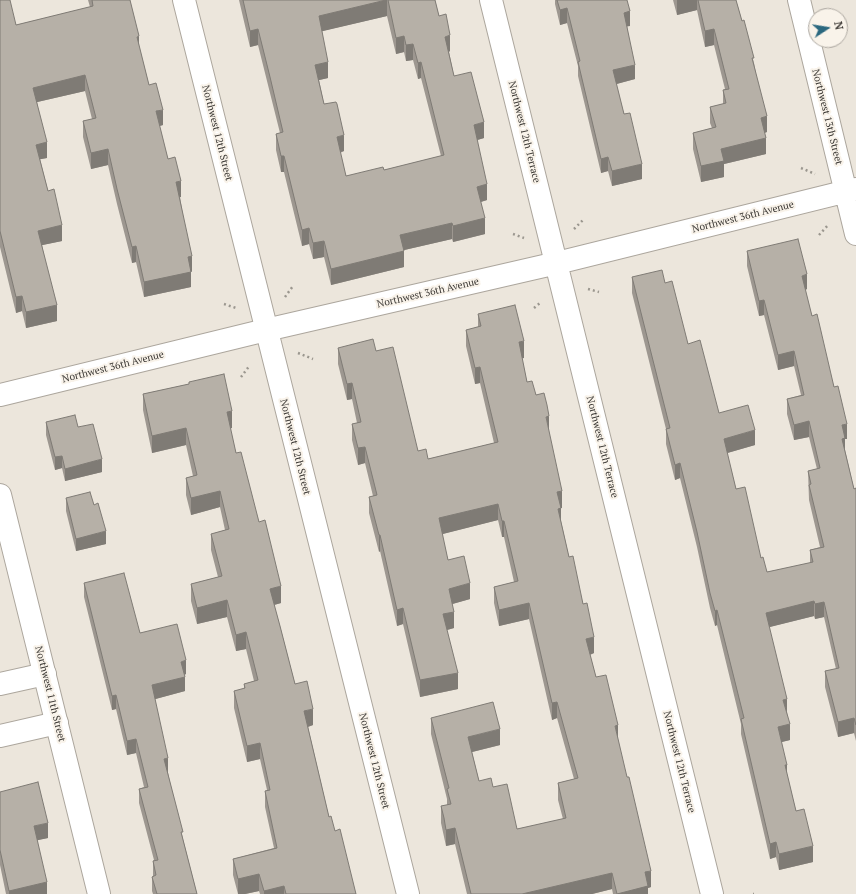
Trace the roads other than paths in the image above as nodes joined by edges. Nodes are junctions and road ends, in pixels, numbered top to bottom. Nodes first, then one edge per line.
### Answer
1 (184, 0) edge
2 (491, 0) edge
3 (799, 0) edge
4 (851, 190) edge
5 (856, 234) edge
6 (557, 263) junction
7 (266, 330) junction
8 (0, 395) edge
9 (0, 495) edge
10 (45, 674) junction
11 (0, 684) edge
12 (57, 723) junction
13 (0, 736) edge
14 (99, 894) edge
15 (408, 894) edge
16 (712, 894) edge

1 - 7 street, Northwest 12th Street
2 - 6 street, Northwest 12th Terrace
3 - 4 street, Northwest 13th Street
4 - 5 street, Northwest 13th Street
4 - 6 street, Northwest 36th Avenue
6 - 7 street, Northwest 36th Avenue
6 - 16 street, Northwest 12th Terrace
7 - 8 street, Northwest 36th Avenue
7 - 15 street, Northwest 12th Street
9 - 10 street, Northwest 11th Street
10 - 11 street
10 - 12 street, Northwest 11th Street
12 - 13 street
12 - 14 street, Northwest 11th Street

